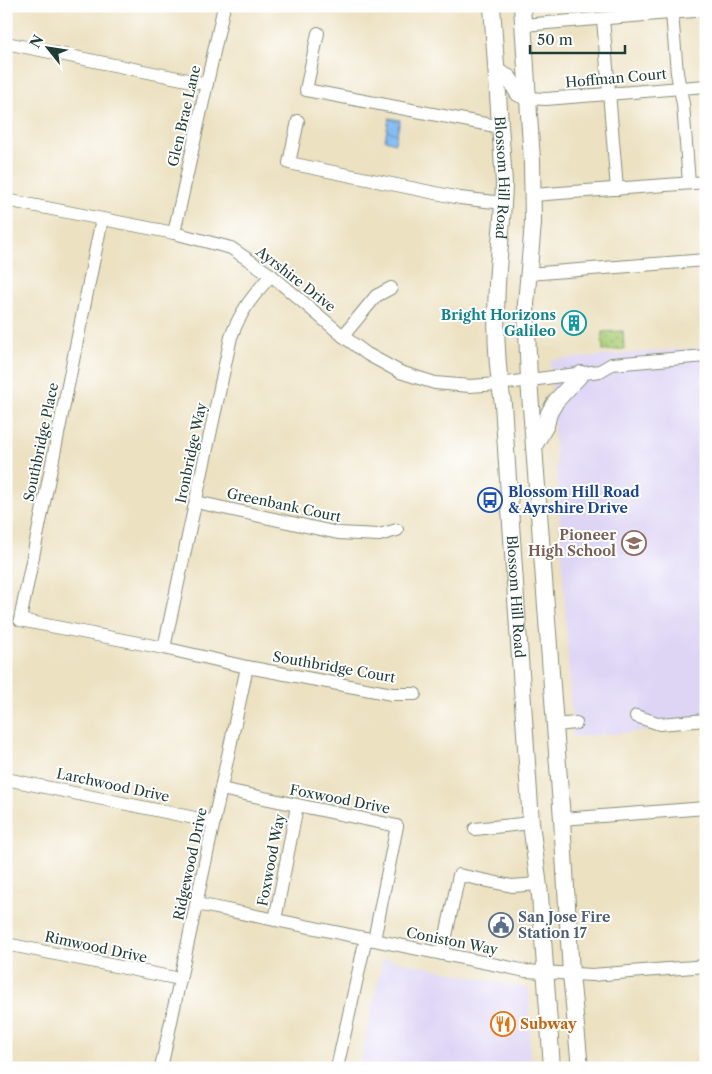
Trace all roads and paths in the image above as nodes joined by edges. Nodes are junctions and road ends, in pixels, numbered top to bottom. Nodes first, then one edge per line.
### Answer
1 (224, 6) edge
2 (492, 6) edge
3 (522, 6) edge
4 (706, 10) edge
5 (672, 13) junction
6 (603, 18) junction
7 (523, 25) junction
8 (318, 34) dead end
9 (6, 43) edge
10 (497, 72) junction
11 (207, 84) junction
12 (706, 86) edge
13 (680, 88) junction
14 (610, 93) junction
15 (528, 98) junction
16 (298, 120) dead end
17 (501, 127) junction
18 (706, 182) edge
19 (689, 183) junction
20 (617, 189) junction
21 (533, 195) junction
22 (6, 200) edge
23 (503, 203) junction
24 (102, 219) junction
25 (174, 233) junction
26 (706, 260) edge
27 (271, 274) junction
28 (528, 274) junction
29 (391, 288) dead end
30 (343, 336) junction
31 (706, 356) edge
32 (581, 374) junction
33 (529, 380) junction
34 (499, 384) junction
35 (534, 446) junction
36 (196, 502) junction
37 (397, 530) dead end
38 (164, 648) junction
39 (247, 667) junction
40 (415, 694) dead end
41 (636, 716) dead end
42 (706, 720) edge
43 (576, 723) dead end
44 (555, 725) junction
45 (6, 779) edge
46 (221, 790) junction
47 (297, 806) junction
48 (706, 808) edge
49 (562, 819) junction
50 (214, 822) junction
51 (531, 823) junction
52 (475, 829) dead end
53 (538, 884) junction
54 (196, 904) junction
55 (275, 920) junction
56 (370, 939) junction
57 (6, 944) edge
58 (442, 954) junction
59 (706, 966) edge
60 (545, 972) junction
61 (571, 974) junction
62 (180, 979) junction
63 (161, 1068) edge
64 (337, 1068) edge
65 (552, 1068) edge
66 (580, 1068) edge

1 - 11 street, Glen Brae Lane
2 - 10 main road, Blossom Hill Road
3 - 7 main road
4 - 5 street
5 - 6 street
5 - 13 street
6 - 7 street
6 - 14 street
7 - 15 main road
8 - 17 street
9 - 11 street
10 - 15 main road
10 - 17 main road, Blossom Hill Road
11 - 25 street, Glen Brae Lane
12 - 13 street, Hoffman Court
13 - 14 street, Hoffman Court
13 - 19 street
14 - 15 street, Hoffman Court
14 - 20 street
15 - 21 main road
16 - 23 street
17 - 23 main road, Blossom Hill Road
18 - 19 street
19 - 20 street
20 - 21 street
21 - 28 main road
22 - 24 street, Ayrshire Drive
23 - 34 main road, Blossom Hill Road
24 - 25 street, Ayrshire Drive
24 - 38 street, Southbridge Place
25 - 27 street, Ayrshire Drive
26 - 28 street
27 - 30 street, Ayrshire Drive
27 - 36 street, Ironbridge Way
28 - 33 main road
29 - 30 street
30 - 34 street, Ayrshire Drive
31 - 32 street, Ayrshire Drive
32 - 33 street, Ayrshire Drive
32 - 35 main road
33 - 34 street, Ayrshire Drive
33 - 35 main road
34 - 51 main road, Blossom Hill Road
35 - 44 main road
36 - 37 street, Greenbank Court
36 - 38 street, Ironbridge Way
38 - 39 street, Southbridge Place
39 - 40 street, Southbridge Court
39 - 46 street, Ridgewood Drive
41 - 42 street
43 - 44 street
44 - 49 main road
45 - 50 street, Larchwood Drive
46 - 47 street, Foxwood Drive
46 - 50 street, Ridgewood Drive
47 - 55 street, Foxwood Way
47 - 56 street, Foxwood Drive
48 - 49 street
49 - 61 main road
50 - 54 street, Ridgewood Drive
51 - 52 street
51 - 53 main road, Blossom Hill Road
53 - 58 street
53 - 60 main road, Blossom Hill Road
54 - 55 street, Coniston Way
54 - 62 street, Ridgewood Drive
55 - 56 street, Coniston Way
56 - 58 street, Coniston Way
56 - 64 street
57 - 62 street, Rimwood Drive
58 - 60 street, Coniston Way
59 - 61 street, Coniston Way
60 - 61 street, Coniston Way
60 - 65 main road, Blossom Hill Road
61 - 66 main road
62 - 63 street, Ridgewood Drive

